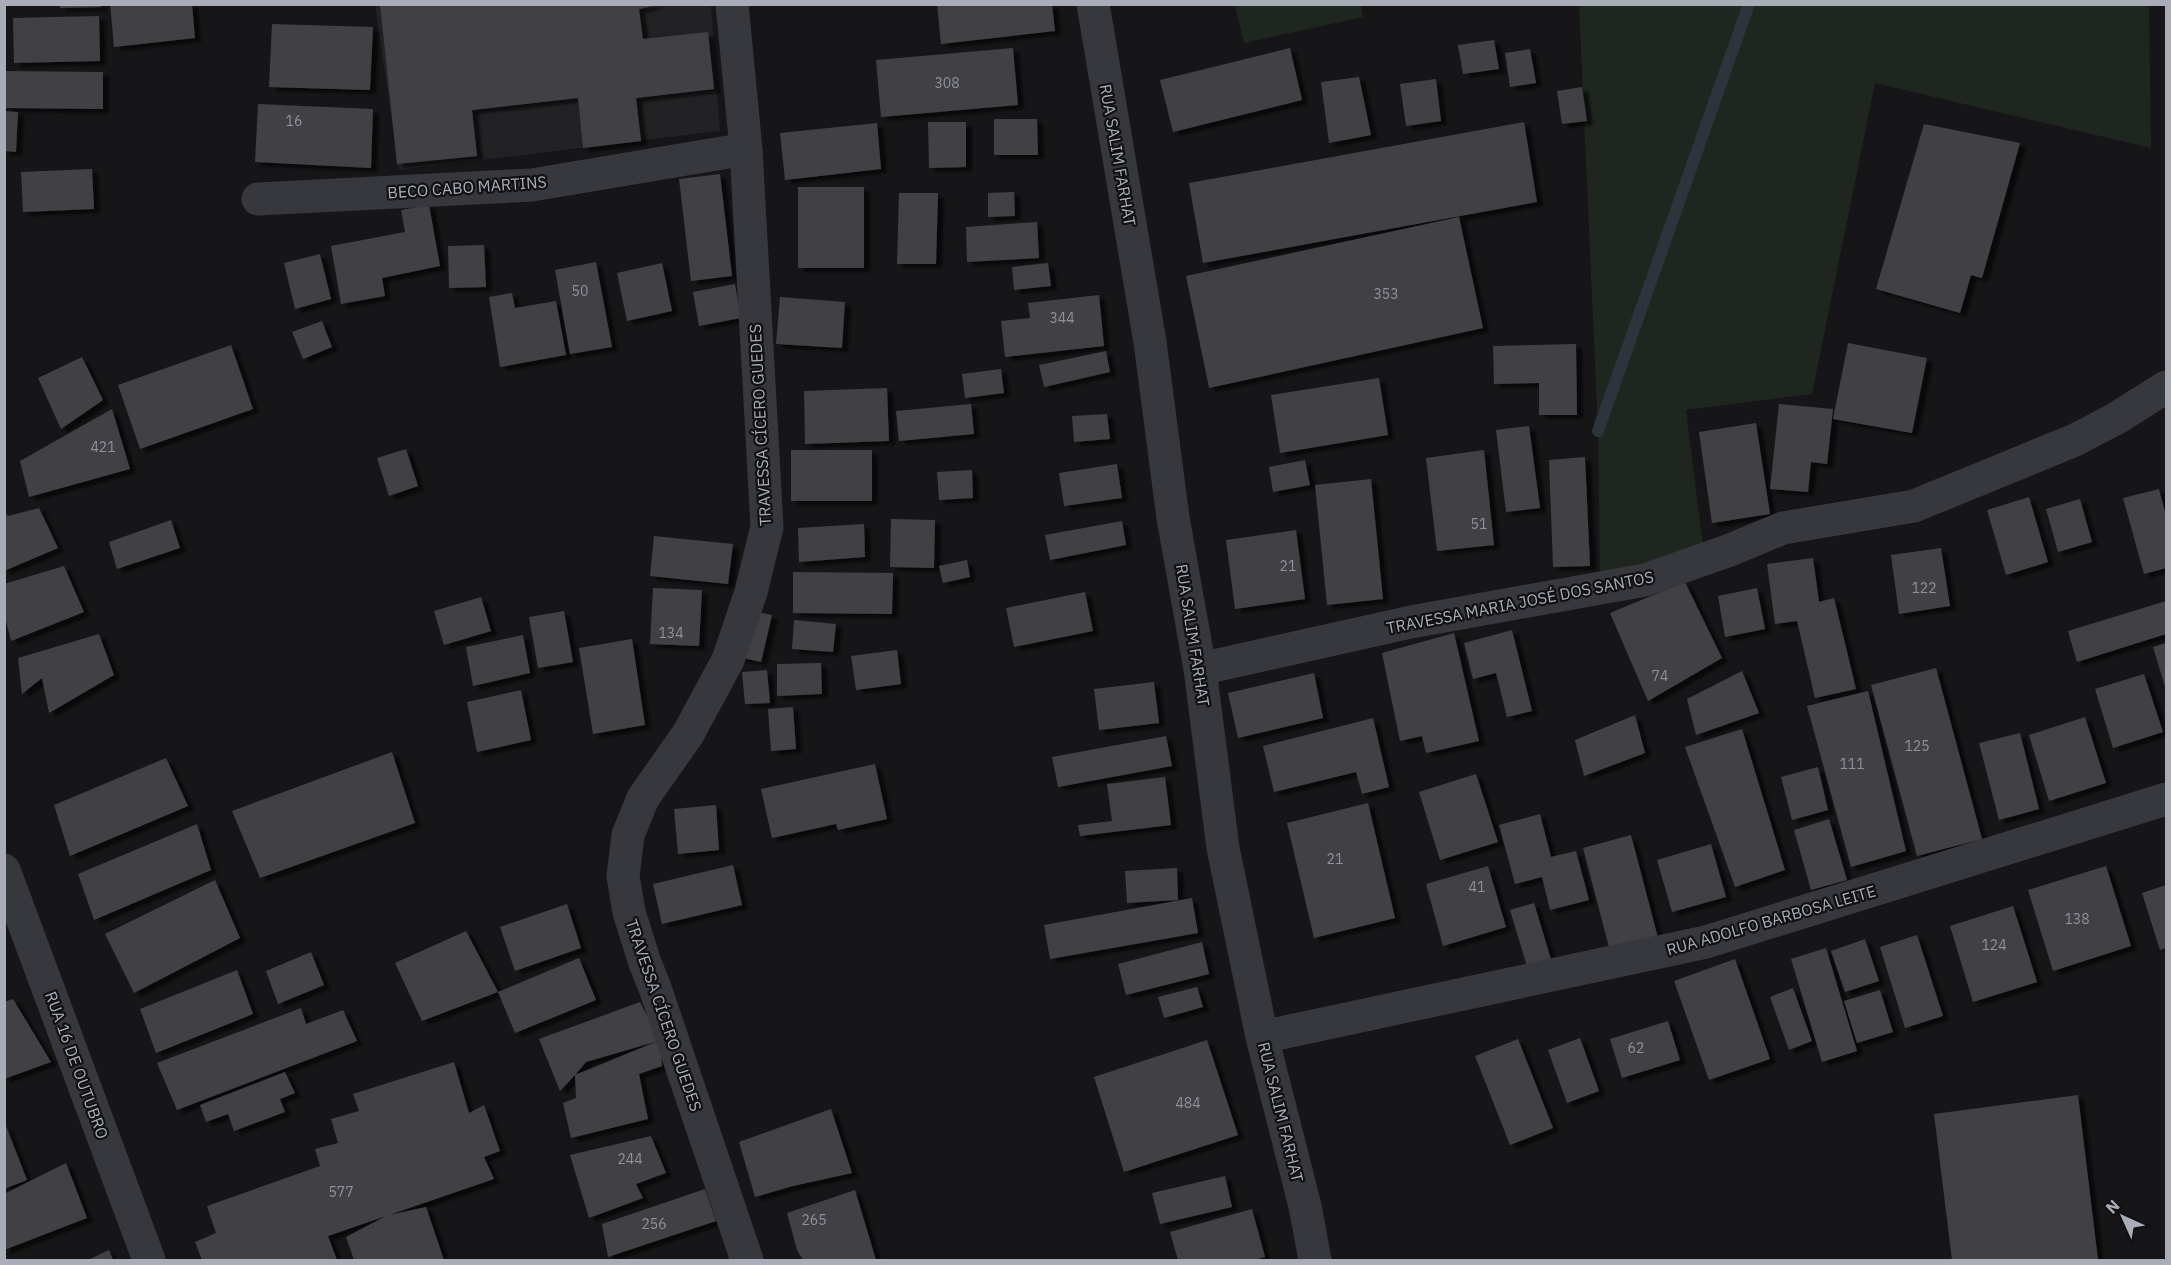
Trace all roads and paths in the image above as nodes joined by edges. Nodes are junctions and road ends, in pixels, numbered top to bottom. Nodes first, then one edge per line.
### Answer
1 (732, 4) edge
2 (1093, 4) edge
3 (746, 149) junction
4 (258, 199) dead end
5 (2166, 387) edge
6 (1200, 669) junction
7 (2166, 800) edge
8 (7, 883) edge
9 (1262, 1037) junction
10 (149, 1260) edge
11 (747, 1260) edge
12 (1315, 1260) edge

1 - 3 street, TRAVESSA CÍCERO GUEDES
2 - 6 street, RUA SALIM FARHAT
3 - 4 street, BECO CABO MARTINS
3 - 11 street, TRAVESSA CÍCERO GUEDES
5 - 6 street, TRAVESSA MARIA JOSÉ DOS SANTOS
6 - 9 street, RUA SALIM FARHAT
7 - 9 street, RUA ADOLFO BARBOSA LEITE
8 - 10 street, RUA 16 DE OUTUBRO
9 - 12 street, RUA SALIM FARHAT

